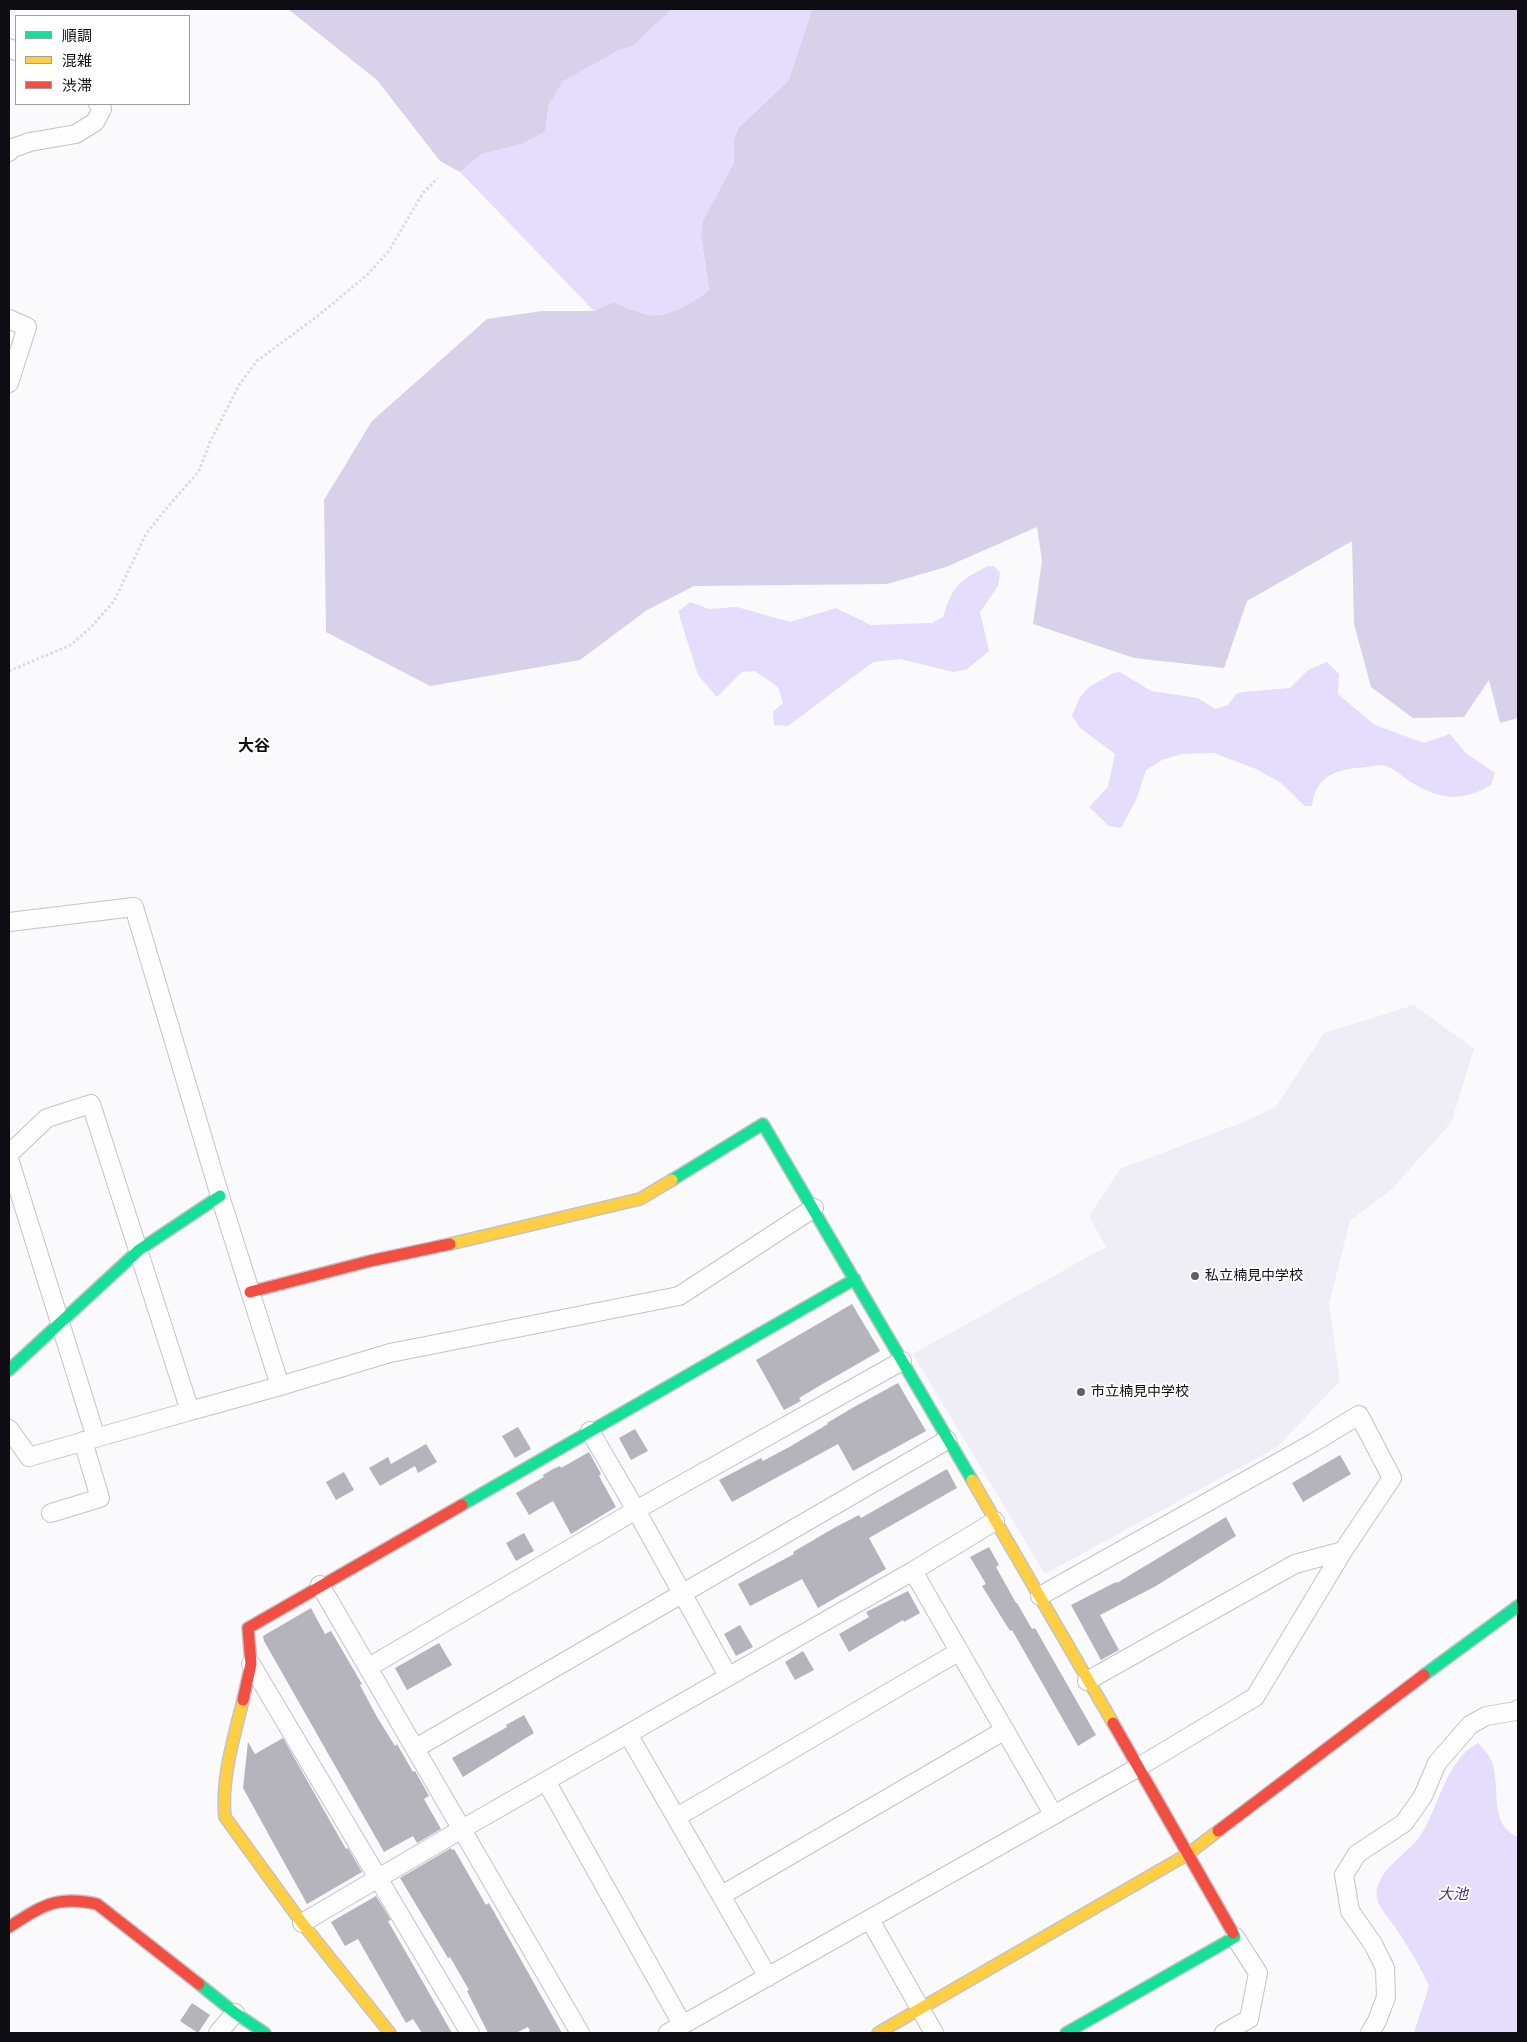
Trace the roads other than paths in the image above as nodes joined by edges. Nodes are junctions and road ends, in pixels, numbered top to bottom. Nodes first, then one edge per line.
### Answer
1 (99, 105) edge
2 (9, 152) edge
3 (9, 319) edge
4 (9, 383) edge
5 (9, 922) edge
6 (9, 1154) edge
7 (9, 1158) edge
8 (220, 1196) junction
9 (814, 1208) junction
10 (139, 1250) junction
11 (855, 1279) junction
12 (250, 1292) junction
13 (60, 1323) junction
14 (902, 1361) junction
15 (9, 1370) edge
16 (280, 1386) junction
17 (190, 1411) junction
18 (9, 1429) edge
19 (590, 1431) junction
20 (89, 1440) junction
21 (947, 1440) junction
22 (636, 1510) junction
23 (51, 1513) dead end
24 (995, 1521) junction
25 (1343, 1551) junction
26 (913, 1571) junction
27 (320, 1585) junction
28 (681, 1593) junction
29 (1040, 1596) junction
30 (1518, 1606) edge
31 (958, 1652) junction
32 (250, 1664) junction
33 (369, 1667) junction
34 (728, 1676) junction
35 (1087, 1682) junction
36 (1518, 1710) edge
37 (1005, 1730) junction
38 (628, 1734) junction
39 (416, 1748) junction
40 (1137, 1768) junction
41 (546, 1781) junction
42 (1053, 1814) junction
43 (677, 1817) junction
44 (462, 1829) junction
45 (1188, 1854) junction
46 (379, 1878) junction
47 (722, 1895) junction
48 (870, 1920) junction
49 (302, 1923) junction
50 (9, 1927) edge
51 (1235, 1937) junction
52 (768, 1977) junction
53 (920, 2009) junction
54 (235, 2013) junction
55 (675, 2029) edge
56 (218, 2033) edge
57 (264, 2033) edge
58 (390, 2033) edge
59 (470, 2033) edge
60 (580, 2033) edge
61 (878, 2033) edge
62 (934, 2033) edge
63 (1066, 2033) edge
64 (1224, 2033) edge
65 (1370, 2033) edge

1 - 2 street
3 - 4 street
5 - 8 street
6 - 10 street
7 - 13 street
8 - 10 street
8 - 12 street
9 - 11 street
9 - 12 street
9 - 16 street
10 - 13 street
10 - 17 street
11 - 14 street
11 - 19 street
12 - 16 street
13 - 15 street
13 - 20 street
14 - 21 street
14 - 22 street
16 - 17 street
17 - 20 street
18 - 20 street
19 - 22 street
19 - 27 street
20 - 23 street
21 - 24 street
21 - 28 street
22 - 28 street
22 - 33 street
24 - 26 street
24 - 29 street
25 - 29 street
25 - 35 street
25 - 40 street
26 - 31 street
26 - 34 street
27 - 32 street
27 - 33 street
28 - 34 street
28 - 39 street
29 - 35 street
30 - 45 street
31 - 37 street
31 - 43 street
32 - 46 street
32 - 49 street
33 - 39 street
34 - 38 street
35 - 40 street
36 - 65 street
37 - 42 street
37 - 47 street
38 - 41 street
38 - 43 street
39 - 44 street
40 - 42 street
40 - 45 street
41 - 44 street
41 - 55 street
42 - 48 street
43 - 47 street
44 - 46 street
44 - 60 street
45 - 51 street
45 - 53 street
46 - 49 street
46 - 59 street
47 - 52 street
48 - 52 street
48 - 53 street
49 - 58 street
50 - 54 street
51 - 63 street
51 - 64 street
52 - 55 street
53 - 61 street
53 - 62 street
54 - 56 street
54 - 57 street

